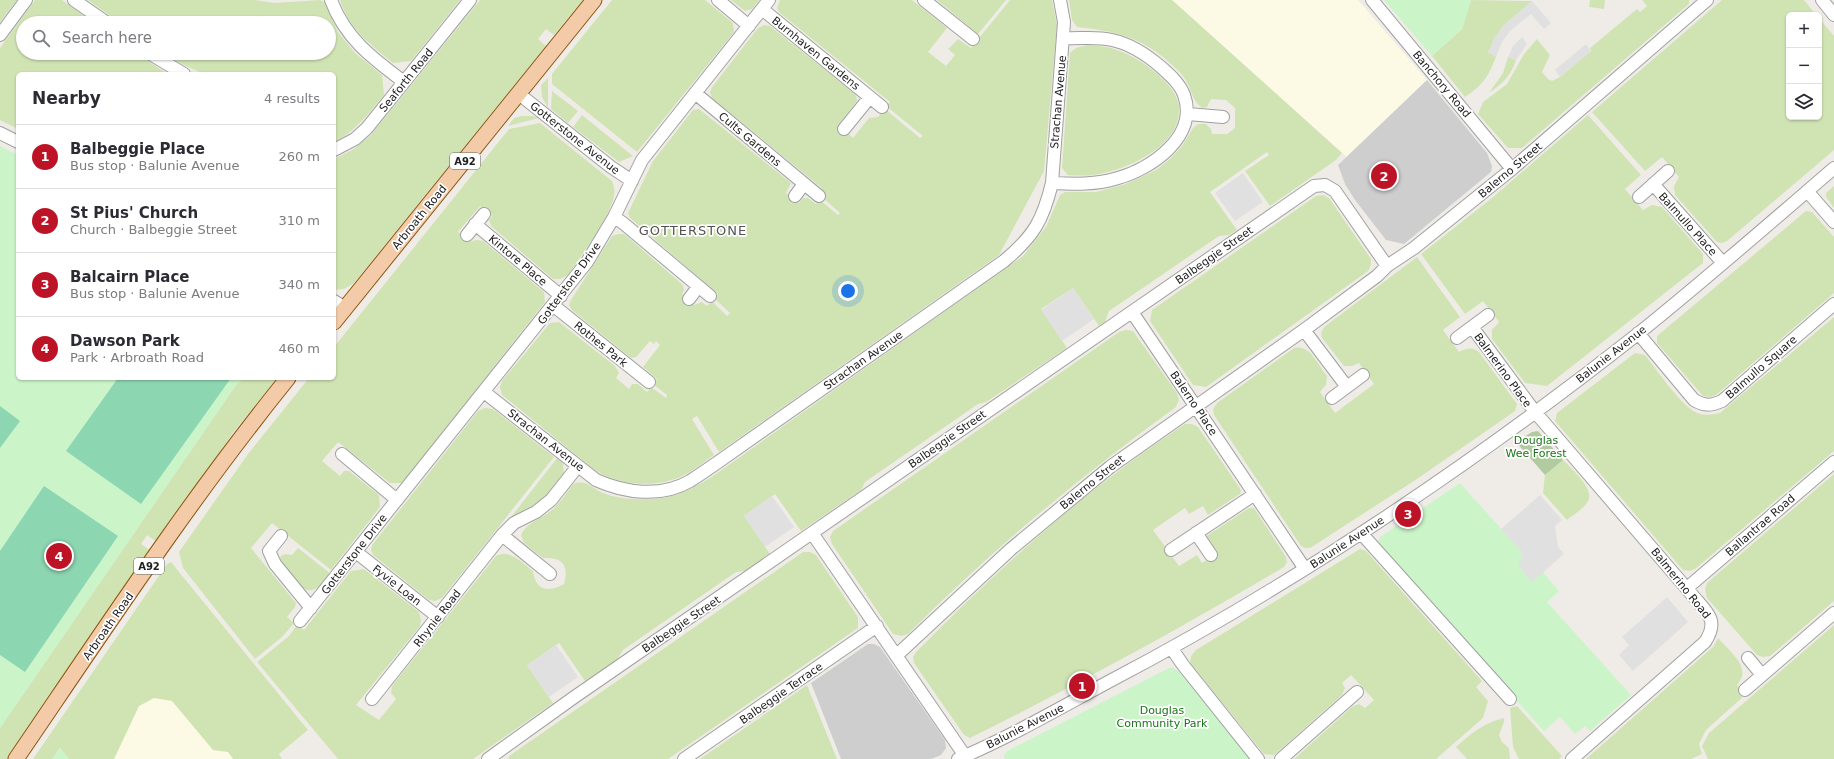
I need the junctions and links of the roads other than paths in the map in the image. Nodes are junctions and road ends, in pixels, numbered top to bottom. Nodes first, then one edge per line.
1 (26, 0) edge
2 (74, 0) edge
3 (331, 0) edge
4 (470, 0) edge
5 (594, 0) edge
6 (718, 0) edge
7 (924, 0) edge
8 (1060, 0) edge
9 (1372, 0) edge
10 (1707, 0) edge
11 (1822, 0) edge
12 (766, 5) edge
13 (1834, 15) edge
14 (97, 16) edge
15 (749, 26) junction
16 (0, 35) edge
17 (1063, 38) junction
18 (973, 39) dead end
19 (161, 60) edge
20 (181, 72) edge
21 (404, 82) junction
22 (519, 94) junction
23 (695, 94) junction
24 (870, 97) junction
25 (882, 107) dead end
26 (1188, 114) junction
27 (1223, 117) dead end
28 (844, 129) dead end
29 (0, 132) edge
30 (16, 141) edge
31 (336, 149) edge
32 (1834, 168) edge
33 (1512, 169) junction
34 (1668, 171) dead end
35 (632, 181) junction
36 (1052, 182) junction
37 (804, 184) junction
38 (1653, 184) junction
39 (1807, 192) junction
40 (795, 196) dead end
41 (819, 196) dead end
42 (1639, 197) dead end
43 (484, 214) dead end
44 (614, 217) junction
45 (1834, 222) edge
46 (475, 224) junction
47 (467, 235) dead end
48 (1723, 263) junction
49 (1387, 266) junction
50 (698, 287) junction
51 (561, 296) junction
52 (710, 296) dead end
53 (689, 298) dead end
54 (340, 304) edge
55 (1834, 304) edge
56 (554, 306) junction
57 (1132, 312) junction
58 (336, 316) edge
59 (1488, 316) dead end
60 (1472, 327) junction
61 (1304, 330) junction
62 (1638, 333) junction
63 (1457, 338) dead end
64 (1363, 375) dead end
65 (286, 380) edge
66 (649, 382) dead end
67 (1347, 387) junction
68 (484, 392) junction
69 (1332, 398) dead end
70 (1195, 405) junction
71 (1535, 412) junction
72 (342, 454) dead end
73 (1834, 462) edge
74 (578, 466) junction
75 (1255, 494) junction
76 (397, 500) junction
77 (1196, 533) junction
78 (1361, 533) junction
79 (812, 534) junction
80 (502, 535) junction
81 (281, 536) dead end
82 (1171, 550) dead end
83 (356, 552) junction
84 (1211, 554) dead end
85 (1305, 569) junction
86 (550, 574) dead end
87 (1687, 588) junction
88 (311, 608) junction
89 (1834, 614) edge
90 (438, 617) junction
91 (300, 621) dead end
92 (877, 626) junction
93 (1172, 649) junction
94 (897, 655) junction
95 (1748, 658) dead end
96 (1762, 675) junction
97 (1745, 690) dead end
98 (1357, 692) dead end
99 (372, 700) dead end
100 (1510, 700) dead end
101 (490, 758) edge
102 (962, 758) edge
103 (16, 759) edge
104 (684, 759) edge
105 (1258, 759) edge
106 (1281, 759) edge
107 (1572, 759) edge

1 - 16 street
2 - 14 street
3 - 21 street
4 - 21 street, Seaforth Road
5 - 22 main road, Arbroath Road / A92
6 - 15 street
7 - 18 street
8 - 17 street, Strachan Avenue
9 - 33 street, Banchory Road
10 - 33 street, Balerno Street
11 - 13 street
12 - 15 street, Gotterstone Drive
12 - 24 street, Burnhaven Gardens
15 - 23 street, Gotterstone Drive
17 - 26 street
17 - 36 street, Strachan Avenue
19 - 20 street
21 - 31 street, Seaforth Road
22 - 35 street, Gotterstone Avenue
22 - 54 main road, Arbroath Road / A92
23 - 35 street, Gotterstone Drive
23 - 37 street, Cults Gardens
24 - 25 street, Burnhaven Gardens
24 - 28 street, Burnhaven Gardens
26 - 27 street
26 - 36 street
29 - 30 street
32 - 39 street, Balunie Avenue
33 - 49 street, Balerno Street
34 - 38 street, Balmullo Place
35 - 44 street, Gotterstone Drive
36 - 74 street, Strachan Avenue
37 - 40 street
37 - 41 street, Cults Gardens
38 - 42 street, Balmullo Place
38 - 48 street, Balmullo Place
39 - 45 street
39 - 48 street, Balunie Avenue
43 - 46 street
44 - 50 street
44 - 51 street, Gotterstone Drive
46 - 47 street
46 - 51 street, Kintore Place
48 - 62 street, Balunie Avenue
49 - 57 street, Balbeggie Street
49 - 61 street, Balerno Street
50 - 52 street
50 - 53 street
51 - 56 street, Gotterstone Drive
54 - 58 main road, Arbroath Road / A92
55 - 62 street, Balmullo Square
56 - 66 street, Rothes Park
56 - 68 street, Gotterstone Drive
57 - 70 street, Balerno Place
57 - 79 street, Balbeggie Street
59 - 60 street, Balmerino Place
60 - 63 street, Balmerino Place
60 - 71 street, Balmerino Place
61 - 67 street
61 - 70 street, Balerno Street
62 - 71 street, Balunie Avenue
64 - 67 street
65 - 103 main road, Arbroath Road / A92
67 - 69 street
68 - 74 street, Strachan Avenue
68 - 76 street, Gotterstone Drive
70 - 75 street, Balerno Place
70 - 94 street, Balerno Street
71 - 78 street, Balunie Avenue
71 - 87 street, Balmerino Road
72 - 76 street
73 - 87 street, Ballantrae Road
74 - 80 street, Rhynie Road
75 - 77 street
75 - 85 street, Balerno Place
76 - 83 street, Gotterstone Drive
77 - 82 street
77 - 84 street
78 - 85 street, Balunie Avenue
78 - 100 street
79 - 92 street
79 - 101 street, Balbeggie Street
80 - 86 street
80 - 90 street, Rhynie Road
81 - 88 street
83 - 88 street, Gotterstone Drive
83 - 90 street, Fyvie Loan
85 - 93 street, Balunie Avenue
87 - 107 street, Balmerino Road
88 - 91 street, Gotterstone Drive
89 - 96 street
90 - 99 street, Rhynie Road
92 - 94 street
92 - 104 street, Balbeggie Terrace
93 - 102 street, Balunie Avenue
93 - 105 street
94 - 102 street
95 - 96 street
96 - 97 street
98 - 106 street

